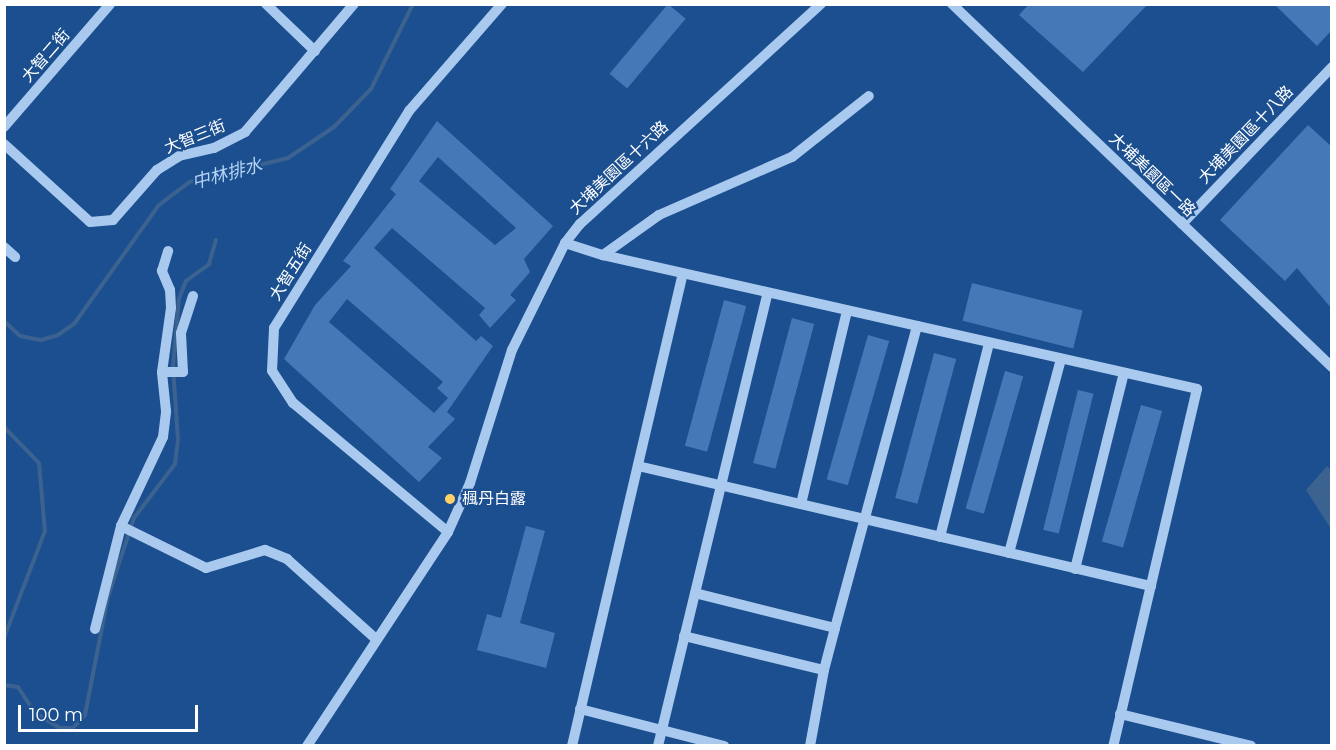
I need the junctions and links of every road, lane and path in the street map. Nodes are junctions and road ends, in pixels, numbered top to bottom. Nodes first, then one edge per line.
1 (110, 4) edge
2 (266, 4) edge
3 (354, 4) edge
4 (502, 4) edge
5 (821, 4) edge
6 (952, 4) edge
7 (315, 51) junction
8 (1332, 67) edge
9 (869, 96) dead end
10 (4, 127) edge
11 (4, 144) edge
12 (1182, 224) junction
13 (565, 243) junction
14 (4, 248) edge
15 (168, 251) dead end
16 (603, 255) junction
17 (15, 257) dead end
18 (683, 274) junction
19 (768, 293) junction
20 (194, 296) dead end
21 (847, 311) junction
22 (917, 326) junction
23 (989, 343) junction
24 (1060, 359) junction
25 (1332, 367) edge
26 (162, 372) junction
27 (1124, 373) junction
28 (638, 466) junction
29 (721, 485) junction
30 (801, 504) junction
31 (866, 519) junction
32 (121, 526) junction
33 (448, 532) junction
34 (940, 537) junction
35 (1009, 553) junction
36 (1075, 569) junction
37 (1150, 586) junction
38 (695, 593) junction
39 (835, 628) junction
40 (95, 629) dead end
41 (684, 636) junction
42 (376, 639) junction
43 (824, 670) junction
44 (580, 709) junction
45 (1120, 714) junction
46 (662, 729) junction
47 (307, 746) edge
48 (572, 746) edge
49 (658, 746) edge
50 (724, 746) edge
51 (810, 746) edge
52 (1113, 746) edge
53 (1251, 746) edge

1 - 10 street, 大智二街
2 - 7 street
3 - 7 street, 大智三街
4 - 33 street, 大智五街
5 - 13 street, 大埔美園區十六路
6 - 12 street, 大埔美園區一路
7 - 11 street, 大智三街
8 - 12 street, 大埔美園區十八路
9 - 16 street
12 - 25 street, 大埔美園區一路
13 - 16 street
13 - 33 street, 大埔美園區十六路
14 - 17 street
15 - 26 street
16 - 18 street
18 - 19 street
18 - 28 street
19 - 21 street
19 - 29 street
20 - 26 street
21 - 22 street
21 - 30 street
22 - 23 street
22 - 31 street
23 - 24 street
23 - 34 street
24 - 27 street
24 - 35 street
26 - 32 street
27 - 36 street
27 - 37 street
28 - 29 street
28 - 44 street
29 - 30 street
29 - 38 street
30 - 31 street
31 - 34 street
31 - 39 street
32 - 40 street
32 - 42 street
33 - 42 street, 大埔美園區十六路
34 - 35 street
35 - 36 street
36 - 37 street
37 - 45 street
38 - 39 street
38 - 41 street
39 - 43 street
41 - 43 street
41 - 46 street
42 - 47 street, 大埔美園區十六路
43 - 51 street
44 - 46 street
44 - 48 street
45 - 52 street
45 - 53 street
46 - 49 street
46 - 50 street

